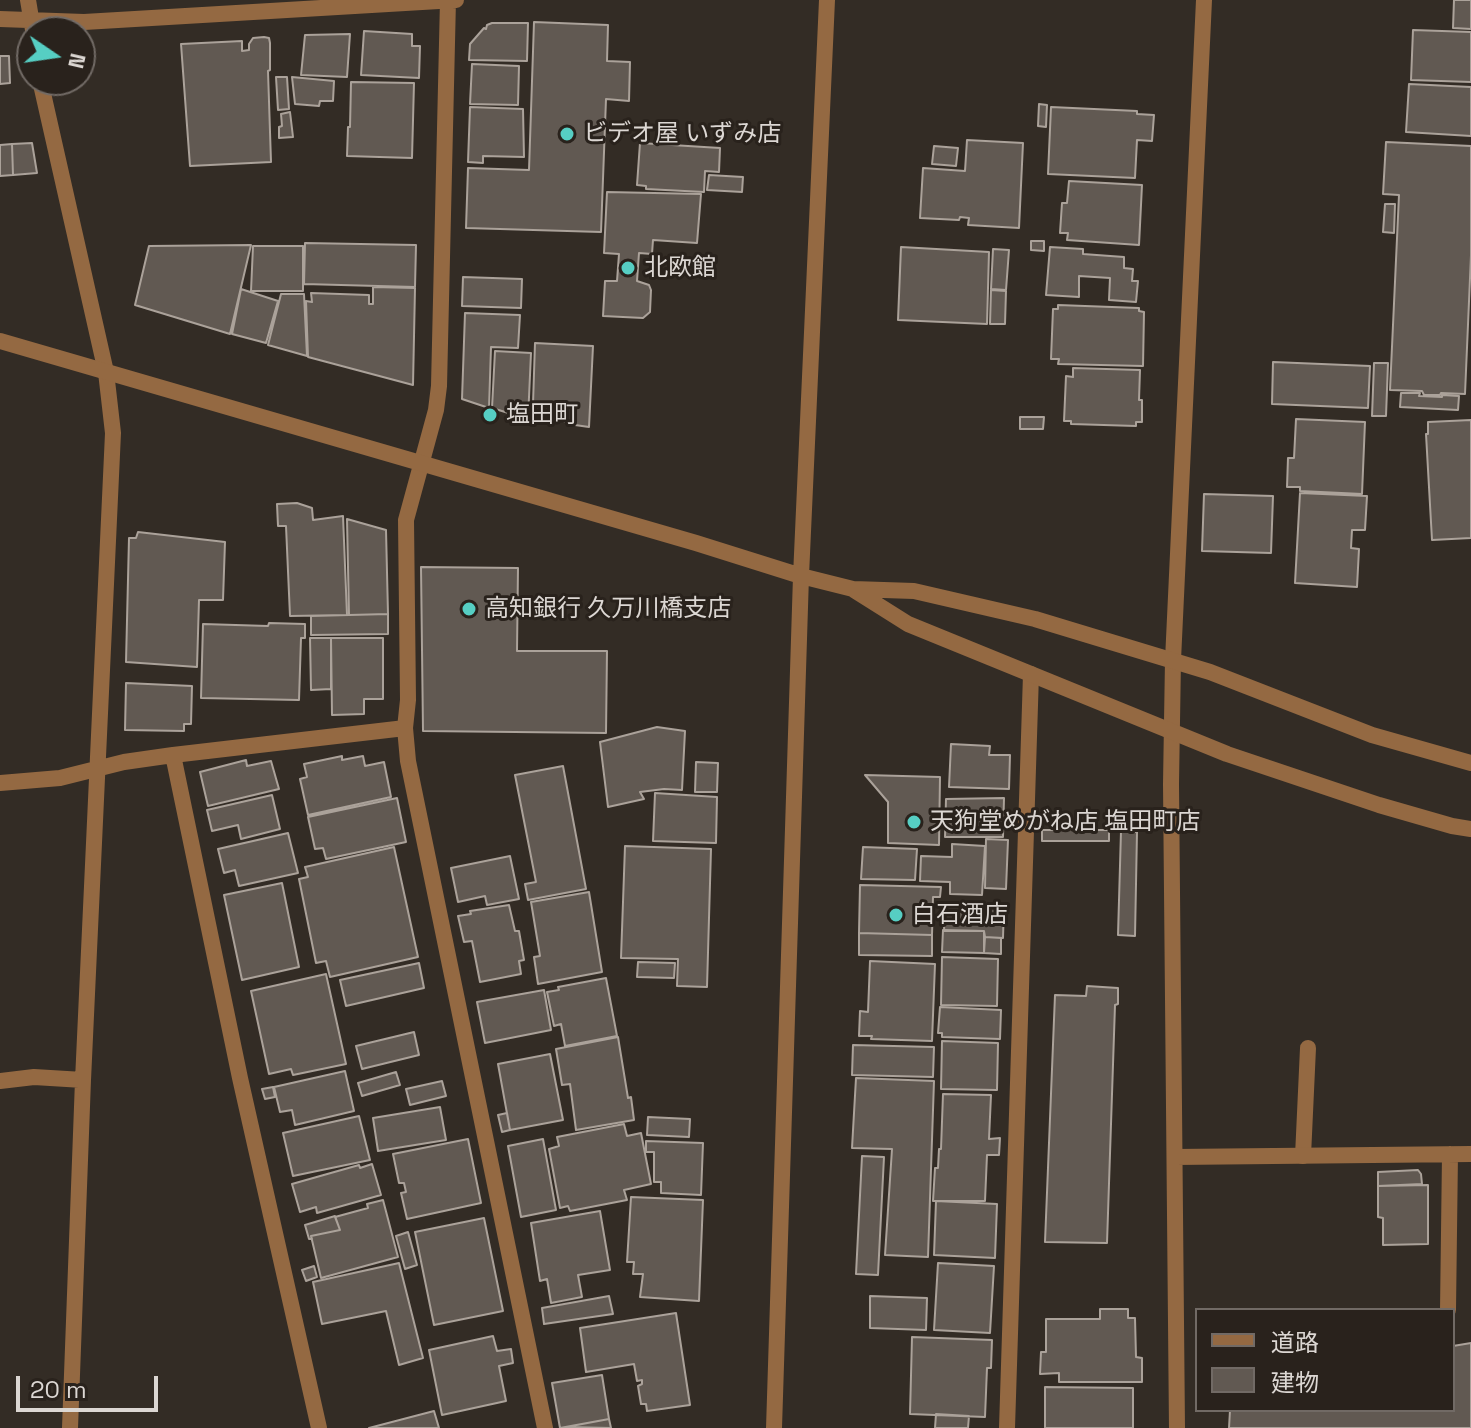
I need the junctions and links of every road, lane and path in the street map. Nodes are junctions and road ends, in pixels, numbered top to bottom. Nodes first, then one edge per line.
1 (448, 0) edge
2 (457, 0) edge
3 (827, 0) edge
4 (1204, 0) edge
5 (240, 6) edge
6 (96, 21) edge
7 (44, 96) edge
8 (0, 341) edge
9 (106, 372) junction
10 (420, 463) junction
11 (801, 576) junction
12 (853, 589) junction
13 (1173, 660) junction
14 (1031, 674) junction
15 (405, 728) junction
16 (1172, 732) junction
17 (173, 755) junction
18 (1471, 763) edge
19 (98, 769) junction
20 (0, 783) edge
21 (1471, 829) edge
22 (1308, 1048) dead end
23 (83, 1080) junction
24 (0, 1081) edge
25 (1450, 1154) junction
26 (1471, 1154) edge
27 (1303, 1156) junction
28 (1175, 1157) junction
29 (1448, 1308) edge
30 (70, 1428) edge
31 (319, 1428) edge
32 (545, 1428) edge
33 (774, 1428) edge
34 (1007, 1428) edge
35 (1177, 1428) edge

1 - 2 street
1 - 5 street
1 - 10 street
3 - 11 street
4 - 13 street
5 - 6 street
7 - 9 street
8 - 9 street
9 - 10 street
9 - 19 street
10 - 11 street
10 - 15 street
11 - 12 street
11 - 33 street
12 - 13 street
12 - 14 street
13 - 16 street
13 - 18 street
14 - 16 street
14 - 34 street
15 - 17 street
15 - 32 street
16 - 21 street
16 - 28 street
17 - 19 street
17 - 31 street
19 - 20 street
19 - 23 street
22 - 27 street
23 - 24 street
23 - 30 street
25 - 26 street
25 - 27 street
25 - 29 street
27 - 28 street
28 - 35 street

